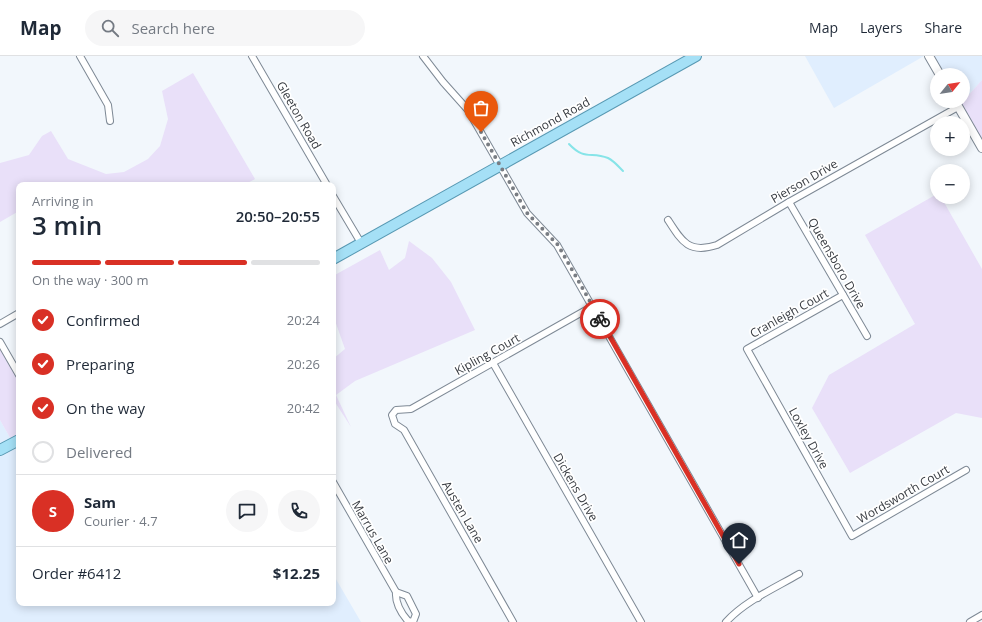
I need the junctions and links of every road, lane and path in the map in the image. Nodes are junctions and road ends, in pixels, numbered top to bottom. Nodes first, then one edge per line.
1 (80, 56) edge
2 (252, 56) edge
3 (424, 56) edge
4 (696, 56) edge
5 (930, 56) edge
6 (936, 68) edge
7 (950, 108) edge
8 (959, 108) edge
9 (110, 121) dead end
10 (982, 148) edge
11 (500, 164) junction
12 (325, 182) edge
13 (336, 201) edge
14 (789, 202) junction
15 (668, 220) dead end
16 (361, 243) junction
17 (336, 257) edge
18 (843, 295) junction
19 (593, 306) junction
20 (16, 315) edge
21 (0, 324) edge
22 (867, 336) dead end
23 (0, 342) edge
24 (747, 349) joint
25 (493, 363) junction
26 (16, 370) edge
27 (392, 415) joint
28 (16, 442) edge
29 (0, 450) edge
30 (966, 470) dead end
31 (336, 487) edge
32 (852, 536) joint
33 (799, 574) dead end
34 (396, 592) junction
35 (758, 598) junction
36 (982, 615) edge
37 (413, 622) edge
38 (513, 622) edge
39 (641, 622) edge
40 (726, 622) edge
41 (970, 622) edge

1 - 9 street
2 - 12 street, Gleeton Road
3 - 11 street
4 - 11 main road, Richmond Road
5 - 6 street
7 - 14 street, Pierson Drive
8 - 10 street
11 - 16 main road, Richmond Road
11 - 19 street
13 - 16 street
14 - 15 street, Pierson Drive
14 - 18 street, Queensboro Drive
16 - 17 main road, Richmond Road
18 - 22 street, Queensboro Drive
18 - 24 street, Cranleigh Court
19 - 25 street, Kipling Court
19 - 35 street
20 - 21 street
23 - 26 street
24 - 32 street, Loxley Drive
25 - 27 street, Kipling Court
25 - 39 street, Dickens Drive
27 - 38 street, Austen Lane
28 - 29 main road
30 - 32 street, Wordsworth Court
31 - 34 street, Marrus Lane
33 - 35 street
34 - 37 street, Marrus Lane
34 - 37 street, Marrus Lane
35 - 40 street
36 - 41 street

